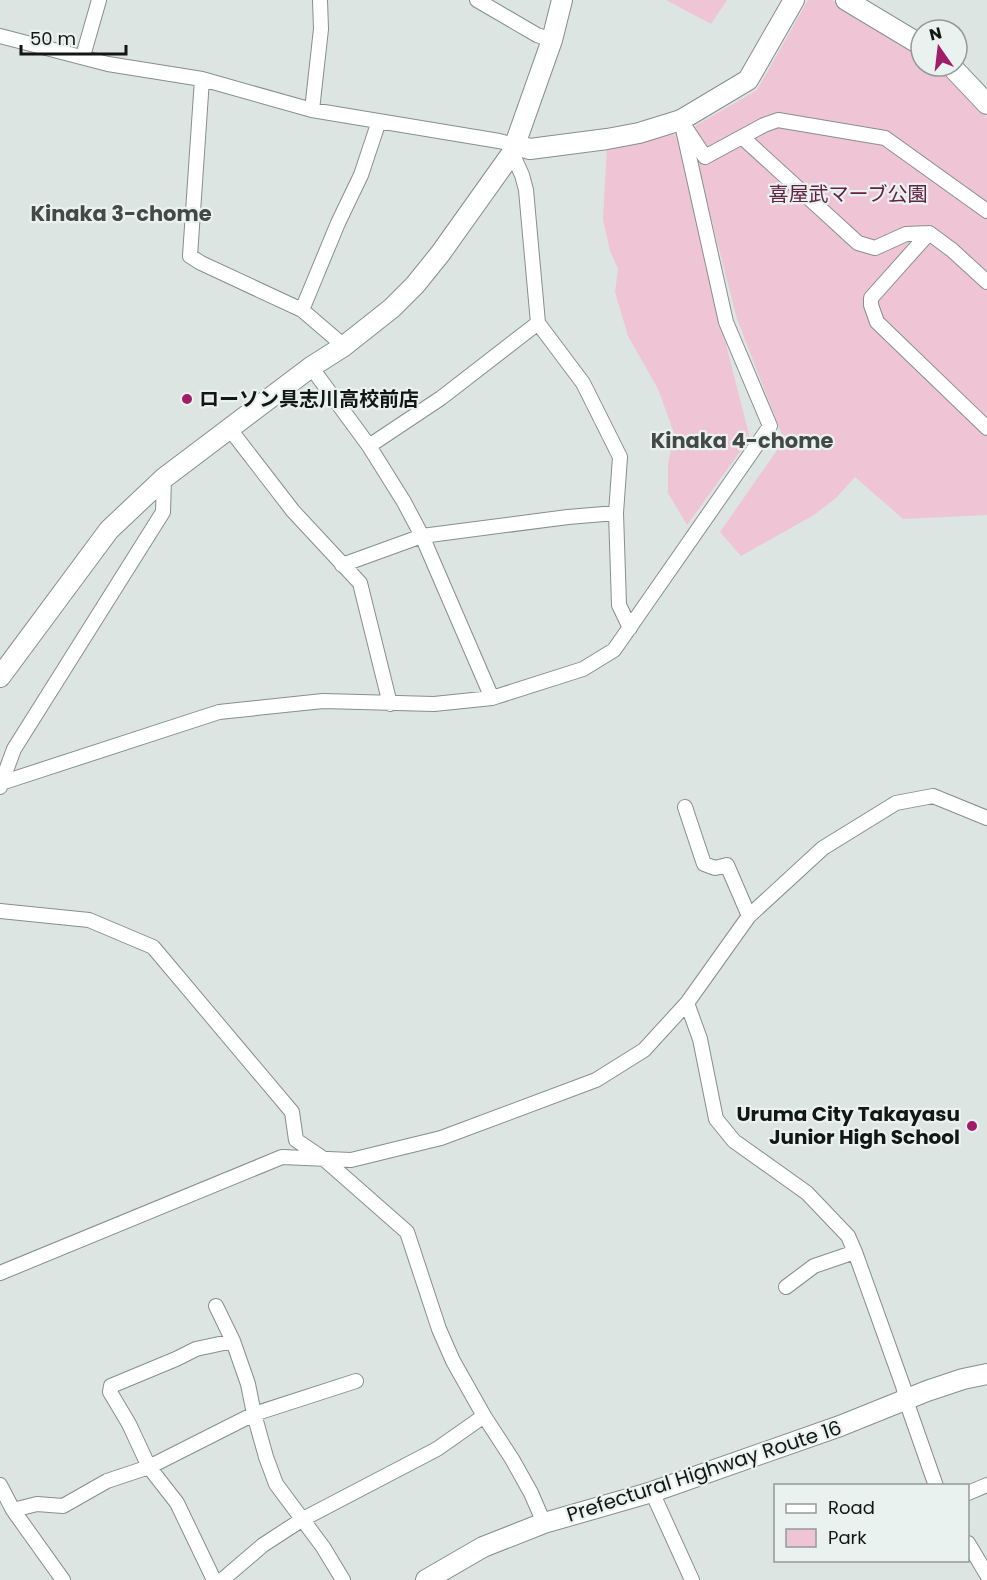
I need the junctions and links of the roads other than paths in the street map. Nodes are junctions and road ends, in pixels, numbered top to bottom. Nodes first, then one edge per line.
1 (99, 0) edge
2 (320, 0) edge
3 (477, 0) edge
4 (562, 0) edge
5 (794, 0) edge
6 (846, 0) edge
7 (0, 36) edge
8 (909, 38) edge
9 (552, 40) junction
10 (83, 56) junction
11 (962, 78) edge
12 (202, 79) junction
13 (987, 104) edge
14 (312, 110) junction
15 (681, 120) junction
16 (379, 121) junction
17 (742, 137) junction
18 (514, 149) junction
19 (987, 211) edge
20 (929, 233) junction
21 (987, 282) edge
22 (302, 310) junction
23 (538, 322) junction
24 (344, 346) junction
25 (311, 366) junction
26 (229, 428) junction
27 (987, 428) edge
28 (369, 446) junction
29 (164, 478) junction
30 (616, 513) junction
31 (423, 536) junction
32 (342, 565) junction
33 (630, 628) junction
34 (0, 677) edge
35 (492, 698) junction
36 (390, 704) junction
37 (1, 785) edge
38 (686, 807) dead end
39 (987, 818) edge
40 (0, 911) edge
41 (749, 916) junction
42 (687, 1003) junction
43 (324, 1159) junction
44 (855, 1252) junction
45 (0, 1273) edge
46 (786, 1287) dead end
47 (216, 1306) dead end
48 (233, 1341) junction
49 (987, 1374) edge
50 (356, 1381) dead end
51 (906, 1399) junction
52 (254, 1414) junction
53 (484, 1416) junction
54 (149, 1467) junction
55 (936, 1484) edge
56 (0, 1485) edge
57 (987, 1485) edge
58 (652, 1492) junction
59 (969, 1493) edge
60 (13, 1510) junction
61 (303, 1519) junction
62 (544, 1523) junction
63 (969, 1545) edge
64 (987, 1575) edge
65 (436, 1577) edge
66 (63, 1580) edge
67 (214, 1580) edge
68 (222, 1580) edge
69 (343, 1580) edge
70 (692, 1580) edge

1 - 10 street
2 - 14 street
3 - 9 street
4 - 9 main road
5 - 15 main road
6 - 8 main road
7 - 10 street
9 - 18 main road
10 - 12 street
11 - 13 main road
12 - 14 street
12 - 22 street
14 - 16 street
15 - 17 street
15 - 18 main road
15 - 33 street
16 - 18 street
16 - 22 street
17 - 19 street
17 - 20 street
18 - 23 street
18 - 24 main road
20 - 21 street
20 - 27 street
22 - 24 street
23 - 28 street
23 - 30 street
24 - 25 main road
25 - 26 main road
25 - 28 street
26 - 29 main road
26 - 32 street
28 - 31 street
29 - 34 main road
29 - 37 street
30 - 31 street
30 - 33 street
31 - 32 street
31 - 35 street
32 - 36 street
33 - 35 street
35 - 36 street
36 - 37 street
38 - 41 street
39 - 41 street
40 - 43 street
41 - 42 street
42 - 43 street
42 - 44 street
43 - 45 street
43 - 53 street
44 - 46 street
44 - 51 street
47 - 48 street
48 - 52 street
48 - 54 street
49 - 51 main road, Prefectural Highway Route 16
50 - 52 street
51 - 55 street
51 - 58 main road, Prefectural Highway Route 16
52 - 54 street
52 - 61 street
53 - 61 street
53 - 62 street
54 - 60 street
54 - 67 street
56 - 60 street
57 - 59 street
58 - 62 main road, Prefectural Highway Route 16
58 - 70 street
60 - 66 street
61 - 68 street
61 - 69 street
62 - 65 main road, Prefectural Highway Route 16
63 - 64 street

